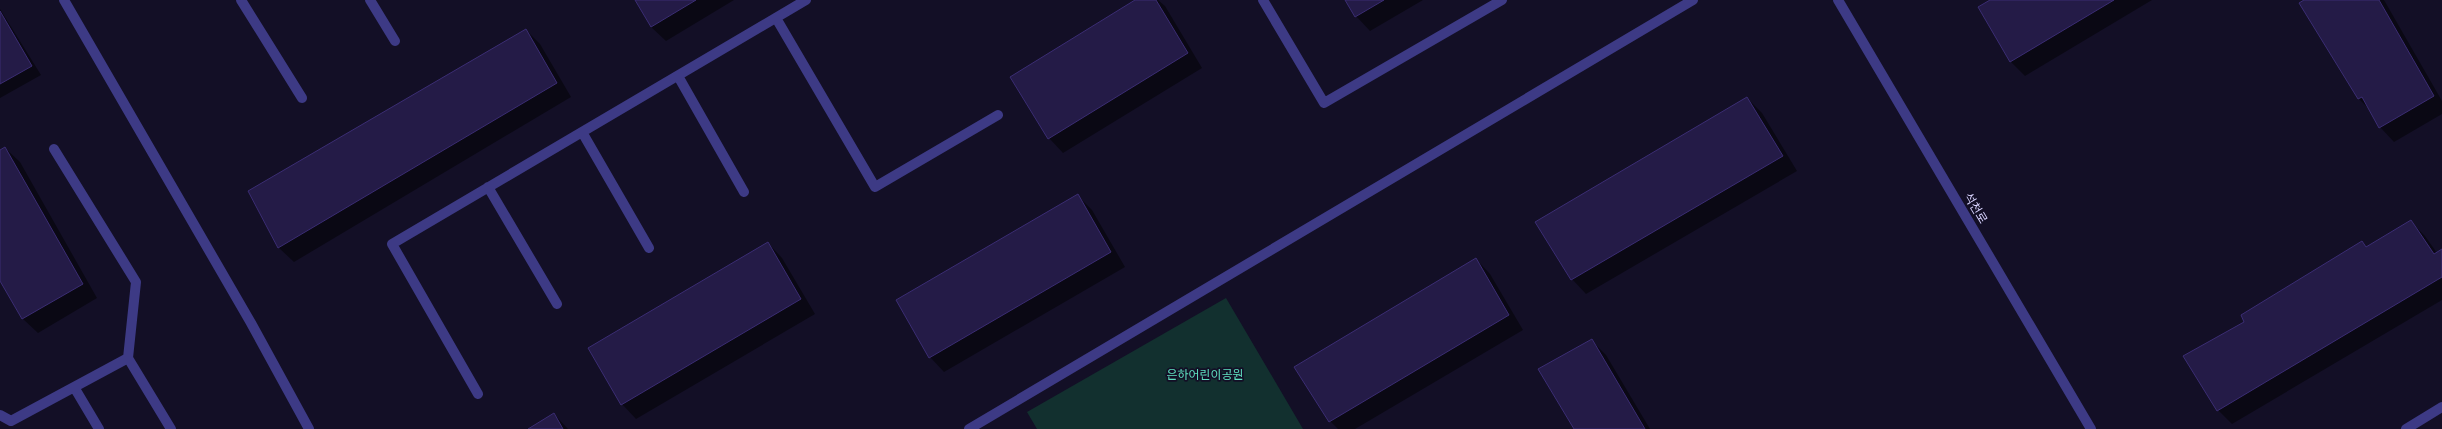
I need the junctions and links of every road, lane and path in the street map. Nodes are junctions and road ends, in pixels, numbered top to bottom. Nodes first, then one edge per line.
1 (64, 0) edge
2 (241, 0) edge
3 (370, 0) edge
4 (806, 0) edge
5 (1263, 0) edge
6 (1502, 0) edge
7 (1693, 0) edge
8 (1838, 0) edge
9 (776, 18) junction
10 (395, 41) dead end
11 (678, 76) junction
12 (302, 98) dead end
13 (998, 115) dead end
14 (582, 132) junction
15 (54, 149) dead end
16 (488, 187) junction
17 (744, 192) dead end
18 (649, 248) dead end
19 (557, 304) dead end
20 (128, 358) junction
21 (74, 387) junction
22 (478, 394) dead end
23 (2442, 408) edge
24 (0, 415) edge
25 (99, 429) edge
26 (170, 429) edge
27 (309, 429) edge
28 (969, 429) edge
29 (2092, 429) edge
30 (2406, 429) edge

1 - 27 street
2 - 12 street
3 - 10 street
4 - 9 street
5 - 6 street
7 - 28 street
8 - 29 street, 석천로
9 - 11 street
9 - 13 street
11 - 14 street
11 - 17 street
14 - 16 street
14 - 18 street
15 - 20 street
16 - 19 street
16 - 22 street
20 - 21 street
20 - 26 street
21 - 24 street
21 - 25 street
23 - 30 street

